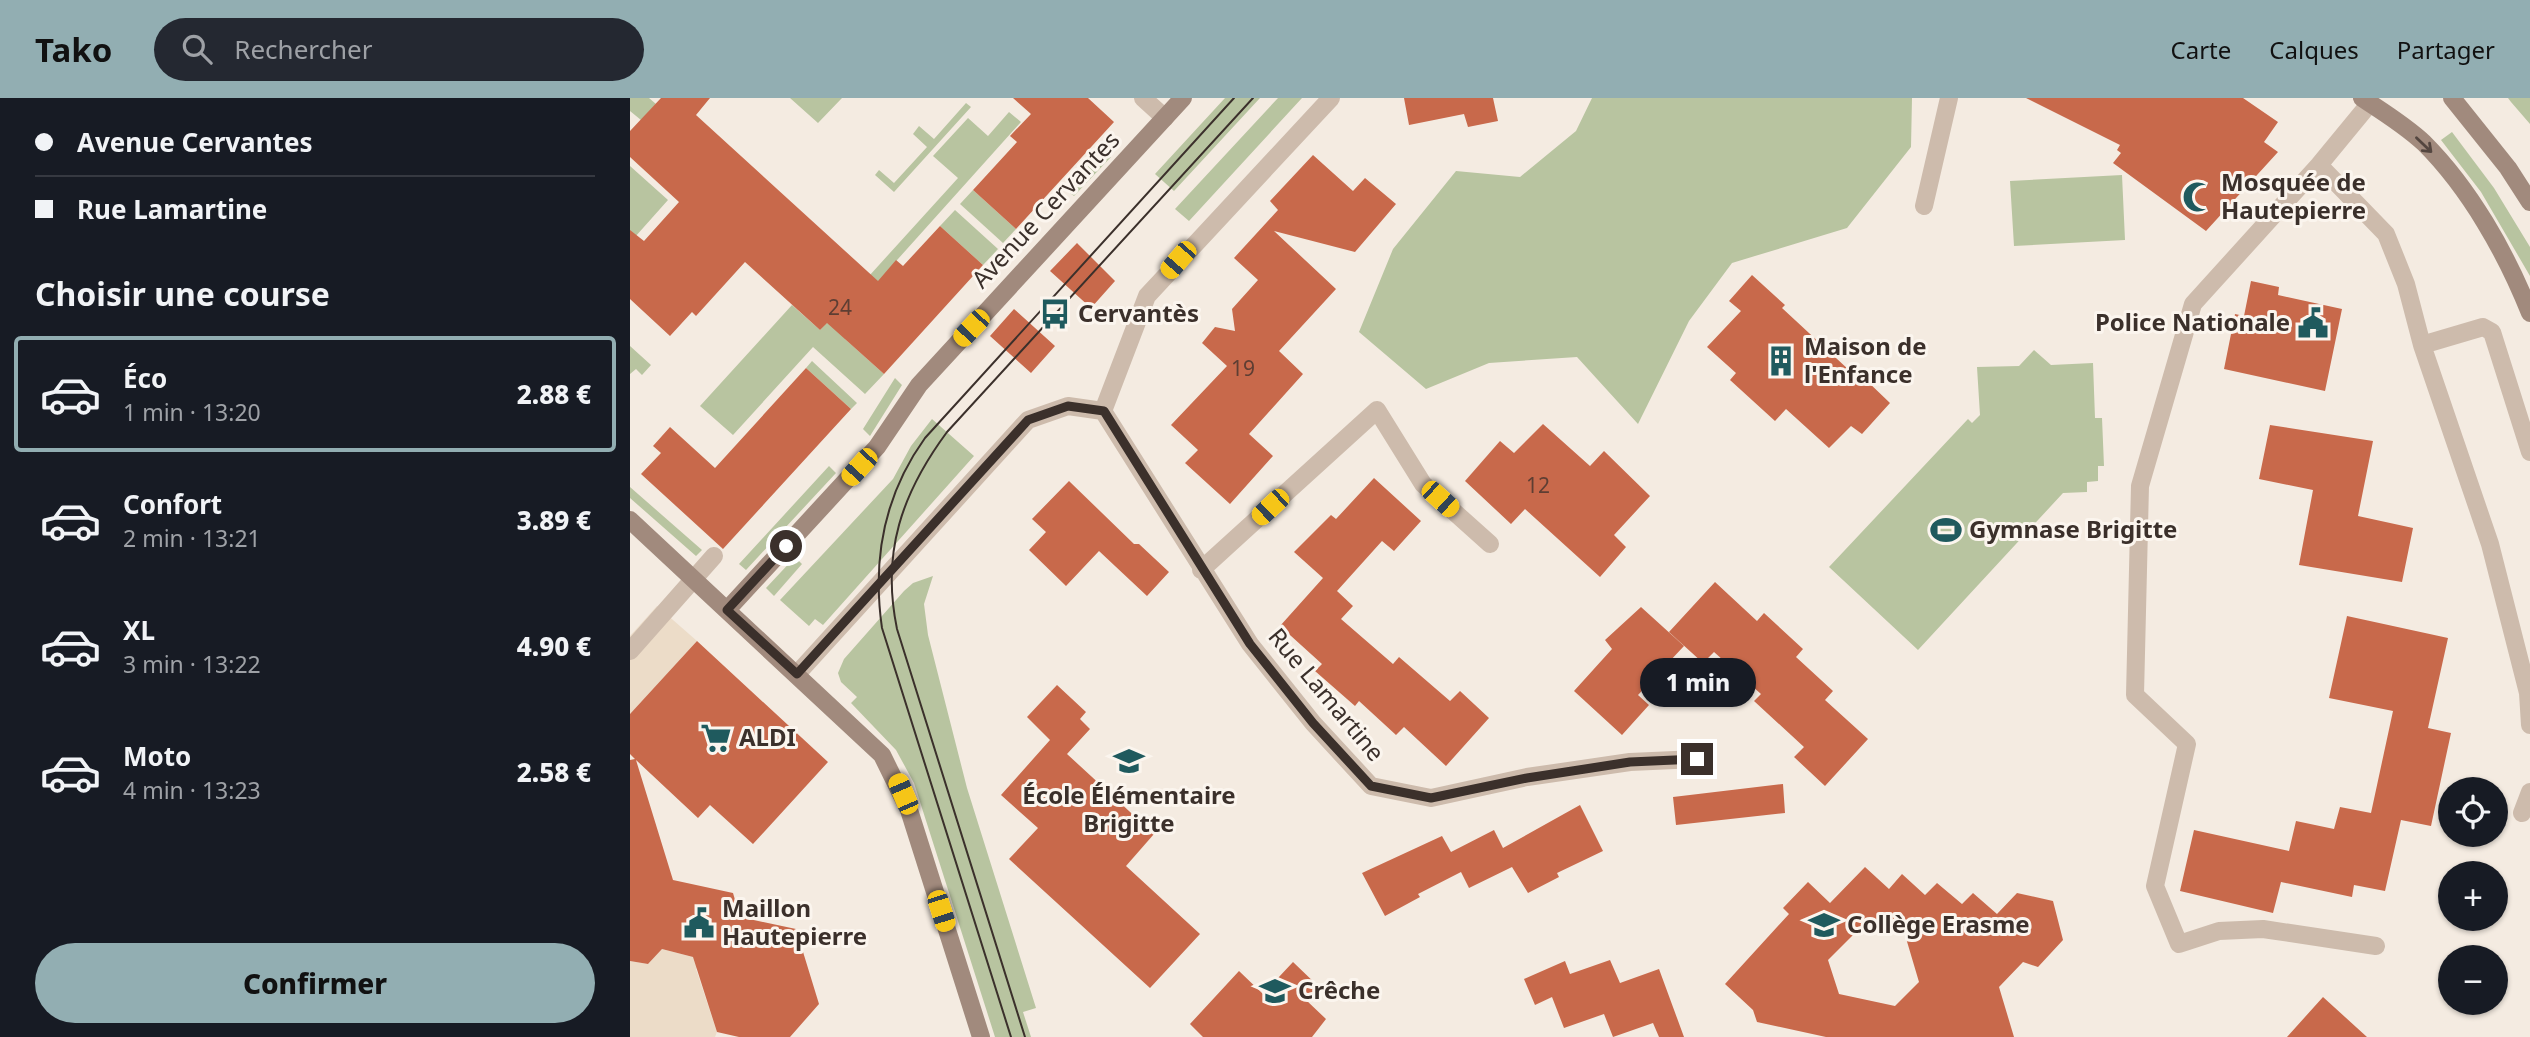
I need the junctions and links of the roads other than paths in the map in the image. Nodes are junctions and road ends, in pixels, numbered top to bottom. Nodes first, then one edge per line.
1 (1143, 98) edge
2 (1183, 98) edge
3 (1331, 98) edge
4 (1949, 98) edge
5 (2452, 98) edge
6 (2371, 99) edge
7 (1165, 118) junction
8 (2319, 165) junction
9 (2530, 202) edge
10 (1924, 206) dead end
11 (2530, 313) edge
12 (2422, 345) junction
13 (1104, 411) junction
14 (2530, 453) edge
15 (630, 520) edge
16 (1490, 544) dead end
17 (714, 556) dead end
18 (1201, 570) junction
19 (694, 579) junction
20 (727, 610) junction
21 (630, 651) edge
22 (797, 674) junction
23 (2530, 725) edge
24 (1697, 759) dead end
25 (2530, 792) edge
26 (2522, 813) dead end
27 (2376, 946) dead end
28 (981, 1037) edge

1 - 7 street
2 - 7 street, Avenue Cervantes
3 - 13 street
4 - 10 street
5 - 9 street
6 - 8 street
6 -> 11 street
7 - 20 street, Avenue Cervantes
8 - 12 street
8 - 27 street
12 - 14 street
12 - 23 street
13 - 18 street, Rue Lamartine
13 - 22 street
15 - 19 street
16 - 18 street
17 - 19 street
18 - 24 street, Rue Lamartine
19 - 20 street
19 - 21 street
20 - 22 street
22 - 28 street
25 - 26 street

